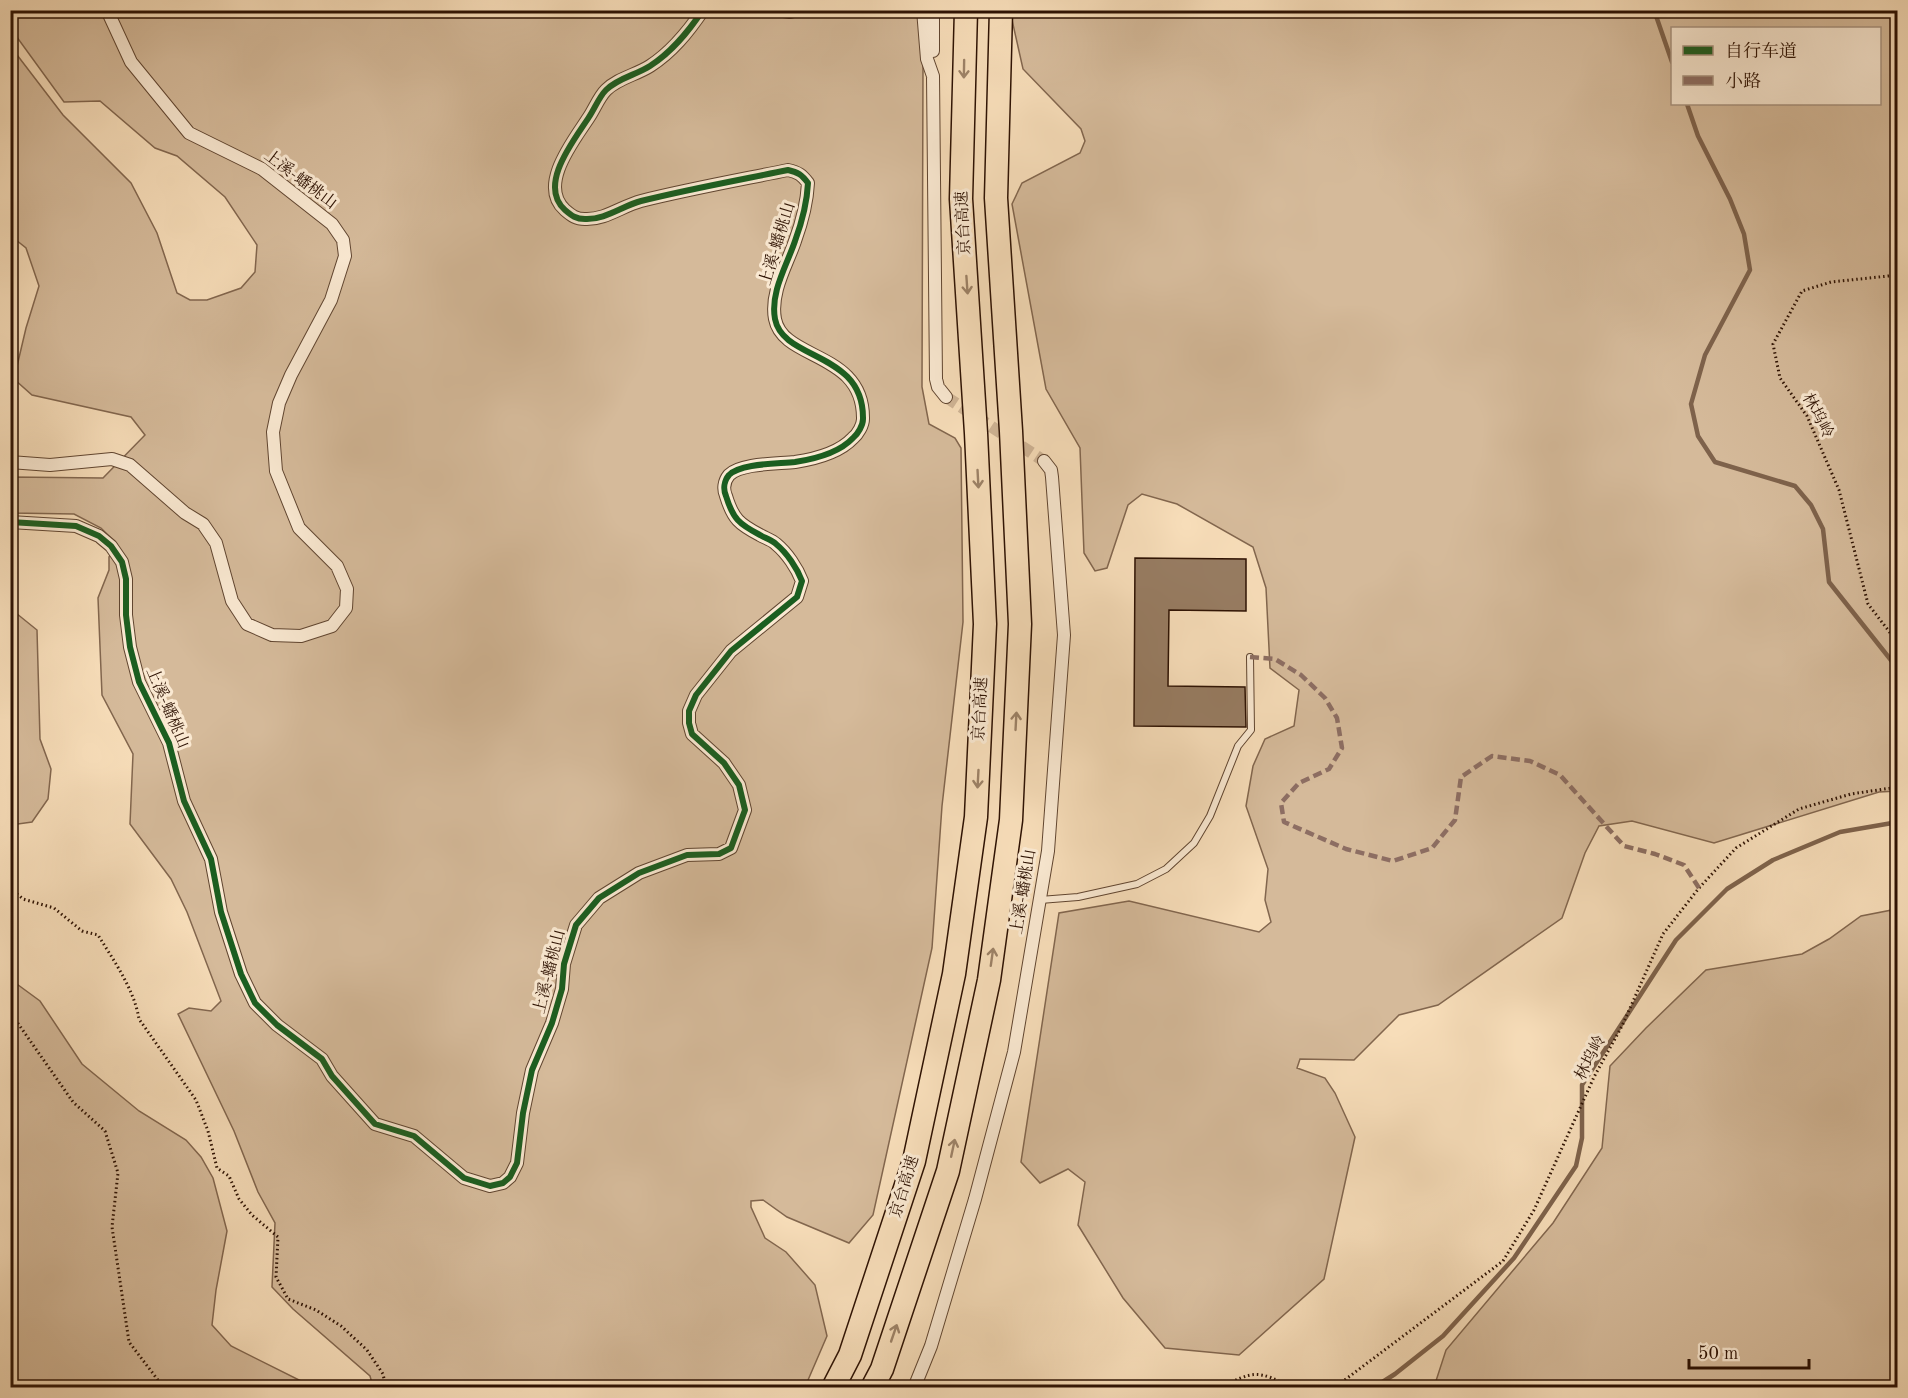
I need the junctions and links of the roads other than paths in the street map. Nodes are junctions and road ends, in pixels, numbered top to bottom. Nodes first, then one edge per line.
1 (107, 10) edge
2 (703, 10) edge
3 (777, 10) edge
4 (797, 10) edge
5 (923, 10) edge
6 (933, 10) edge
7 (966, 10) edge
8 (1001, 10) edge
9 (933, 76) junction
10 (946, 396) tunnel mouth
11 (1044, 461) tunnel mouth
12 (10, 462) edge
13 (10, 522) edge
14 (1250, 657) dead end
15 (1039, 900) junction
16 (833, 1388) edge
17 (873, 1388) edge
18 (914, 1388) edge

1 - 12 street, 上溪-蟠桃山
2 - 13 street, 上溪-蟠桃山
3 - 4 street
5 - 9 street
6 - 9 street
7 -> 16 highway, 京台高速
17 -> 8 highway, 京台高速
9 - 10 street
11 - 15 street, 上溪-蟠桃山
14 - 15 lane
15 - 18 street, 上溪-蟠桃山

